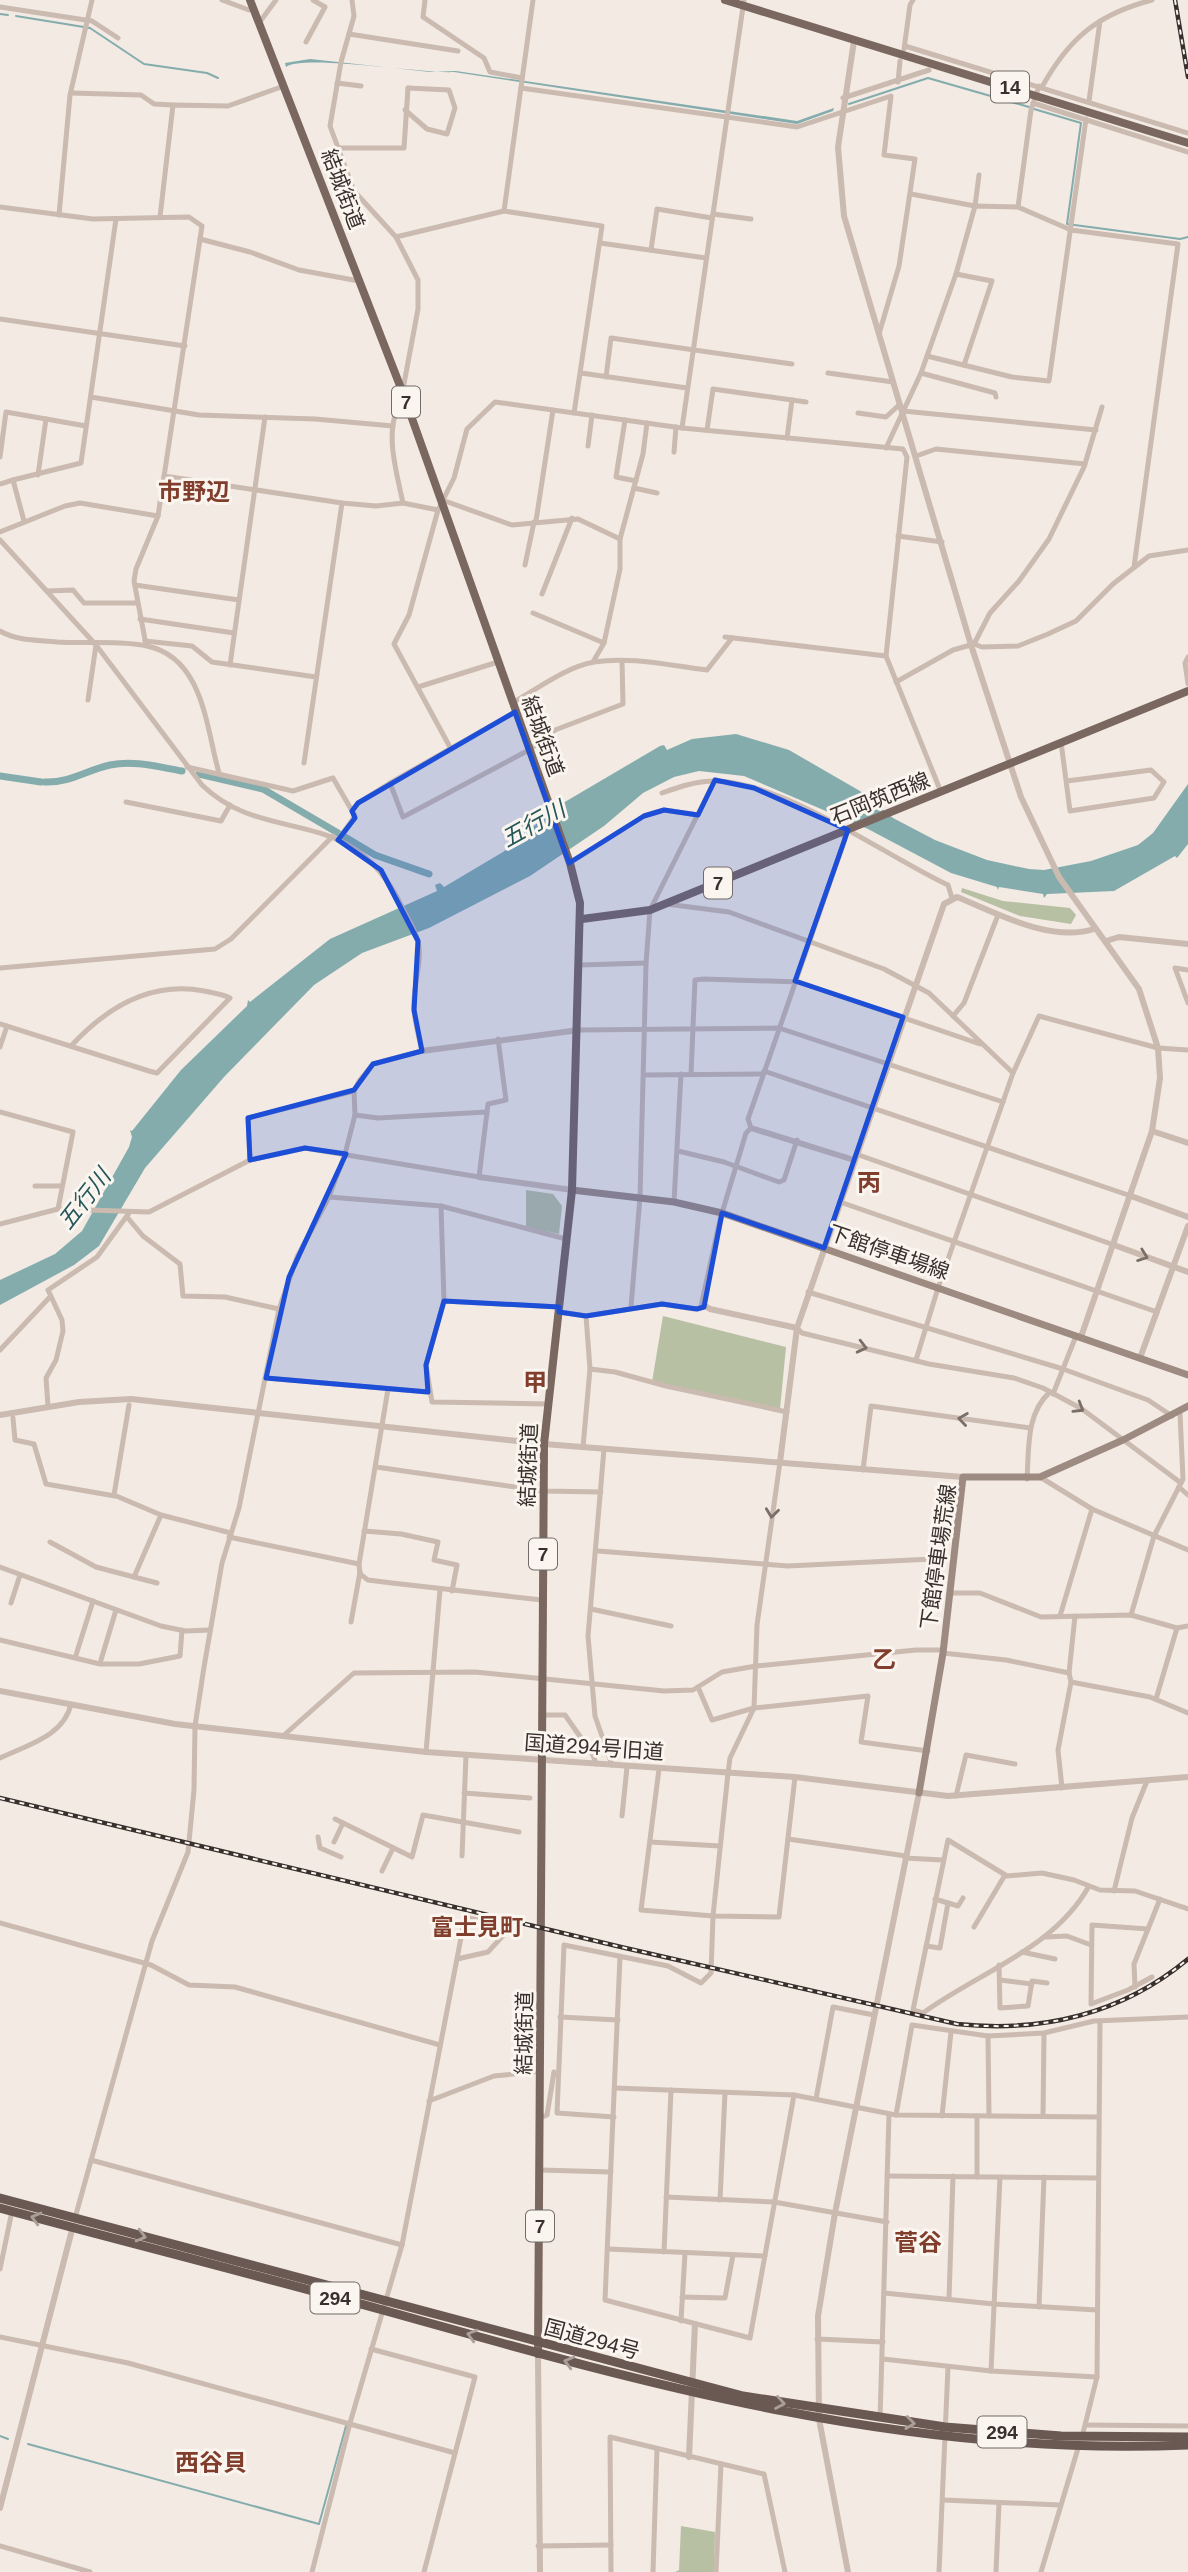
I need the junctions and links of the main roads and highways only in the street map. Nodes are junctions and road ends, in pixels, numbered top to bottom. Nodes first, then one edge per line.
1 (725, 0) edge
2 (743, 3) edge
3 (251, 4) edge
4 (1188, 143) edge
5 (1188, 691) edge
6 (582, 919) junction
7 (572, 1190) junction
8 (1188, 1375) edge
9 (1188, 1406) edge
10 (919, 1793) road end
11 (0, 2197) edge
12 (0, 2208) edge
13 (74, 2223) junction
14 (384, 2306) junction
15 (538, 2343) junction
16 (538, 2354) junction
17 (693, 2389) junction
18 (818, 2414) junction
19 (945, 2432) junction
20 (1188, 2437) edge
21 (1081, 2441) junction
22 (1188, 2445) edge

1 - 2 main road, 14
2 - 4 main road, 14
3 - 6 main road, 結城街道 / 7
5 - 6 main road, 石岡筑西線 / 7
6 - 7 main road, 結城街道 / 7
7 - 8 main road, 下館停車場線
7 - 15 main road, 結城街道 / 7
9 - 10 main road, 下館停車場荒線
11 - 13 highway, 国道294号 / 294
13 -> 12 highway, 国道294号 / 294
13 - 14 highway, 国道294号 / 294
14 - 15 highway, 国道294号 / 294
16 -> 14 highway, 国道294号 / 294
15 - 16 main road, 結城街道 / 7
15 - 17 highway, 国道294号 / 294
17 -> 16 highway, 国道294号 / 294
17 - 18 highway, 国道294号 / 294
18 - 19 highway, 国道294号 / 294
18 -> 19 highway, 国道294号 / 294
19 - 21 highway, 国道294号 / 294
20 - 21 highway, 国道294号 / 294
21 - 22 highway, 国道294号 / 294

